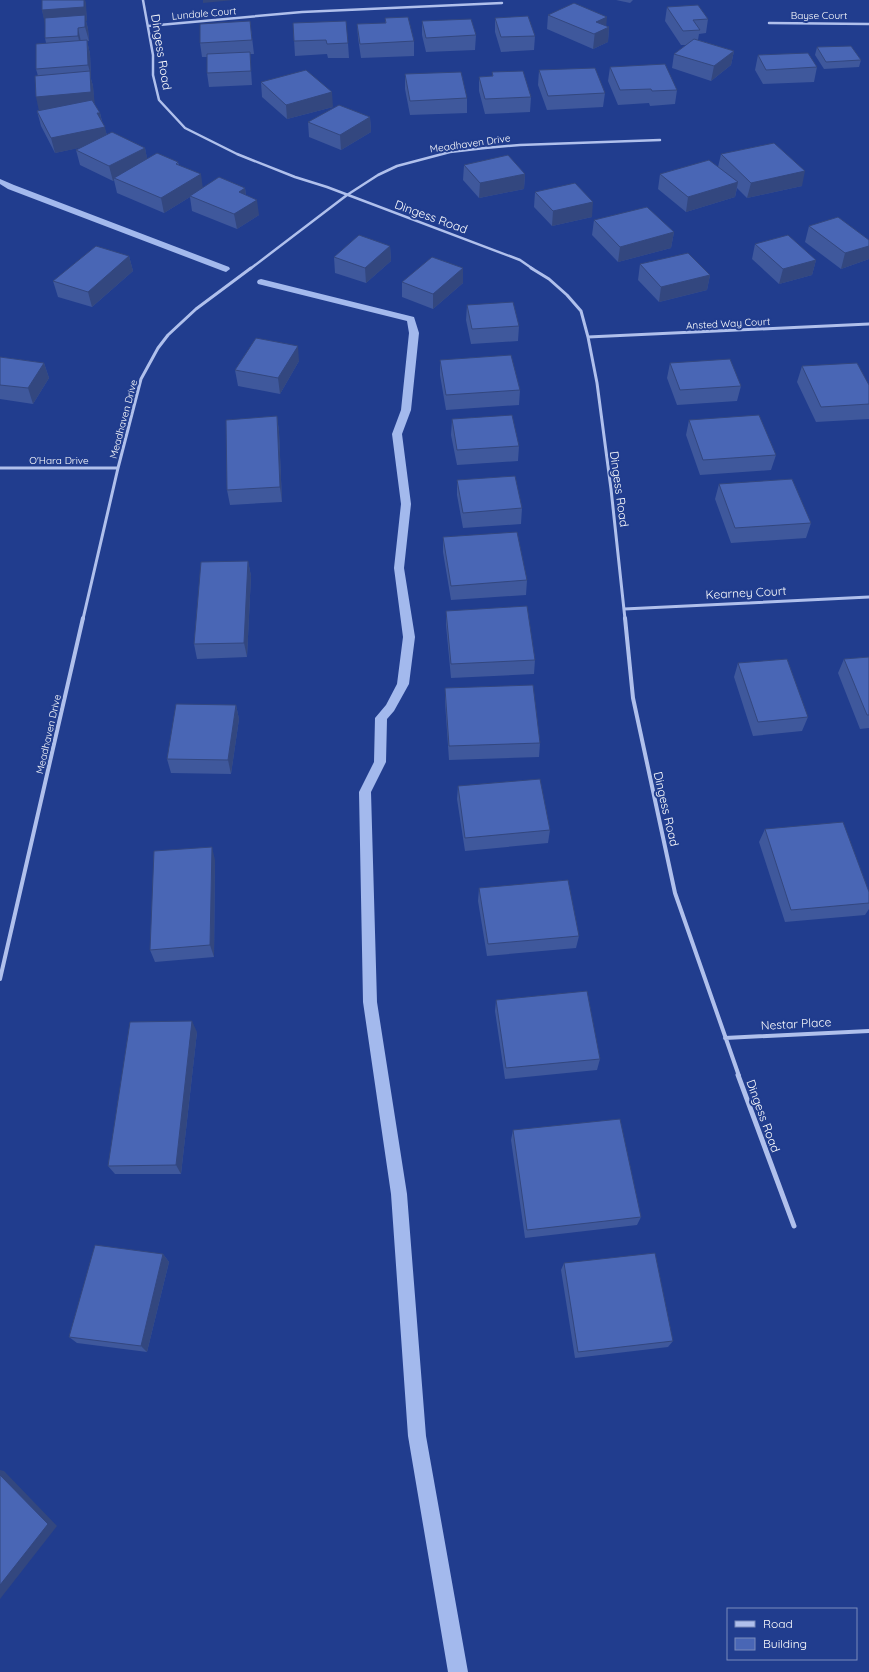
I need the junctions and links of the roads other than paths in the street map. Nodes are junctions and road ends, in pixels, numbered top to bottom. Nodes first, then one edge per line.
1 (143, 0) edge
2 (502, 4) dead end
3 (768, 23) dead end
4 (869, 24) edge
5 (148, 26) junction
6 (660, 140) dead end
7 (347, 195) junction
8 (869, 324) edge
9 (588, 337) junction
10 (0, 468) edge
11 (118, 468) junction
12 (869, 597) edge
13 (624, 609) junction
14 (0, 979) edge
15 (869, 1031) edge
16 (725, 1038) junction
17 (794, 1226) dead end

1 - 5 street, Dingess Road
2 - 5 street, Lundale Court
3 - 4 street, Bayse Court
5 - 7 street, Dingess Road
6 - 7 street, Meadhaven Drive
7 - 9 street, Dingess Road
7 - 11 street, Meadhaven Drive
8 - 9 street, Ansted Way Court
9 - 13 street, Dingess Road
10 - 11 street, O'Hara Drive
11 - 14 street, Meadhaven Drive
12 - 13 street, Kearney Court
13 - 16 street, Dingess Road
15 - 16 street, Nestar Place
16 - 17 street, Dingess Road

